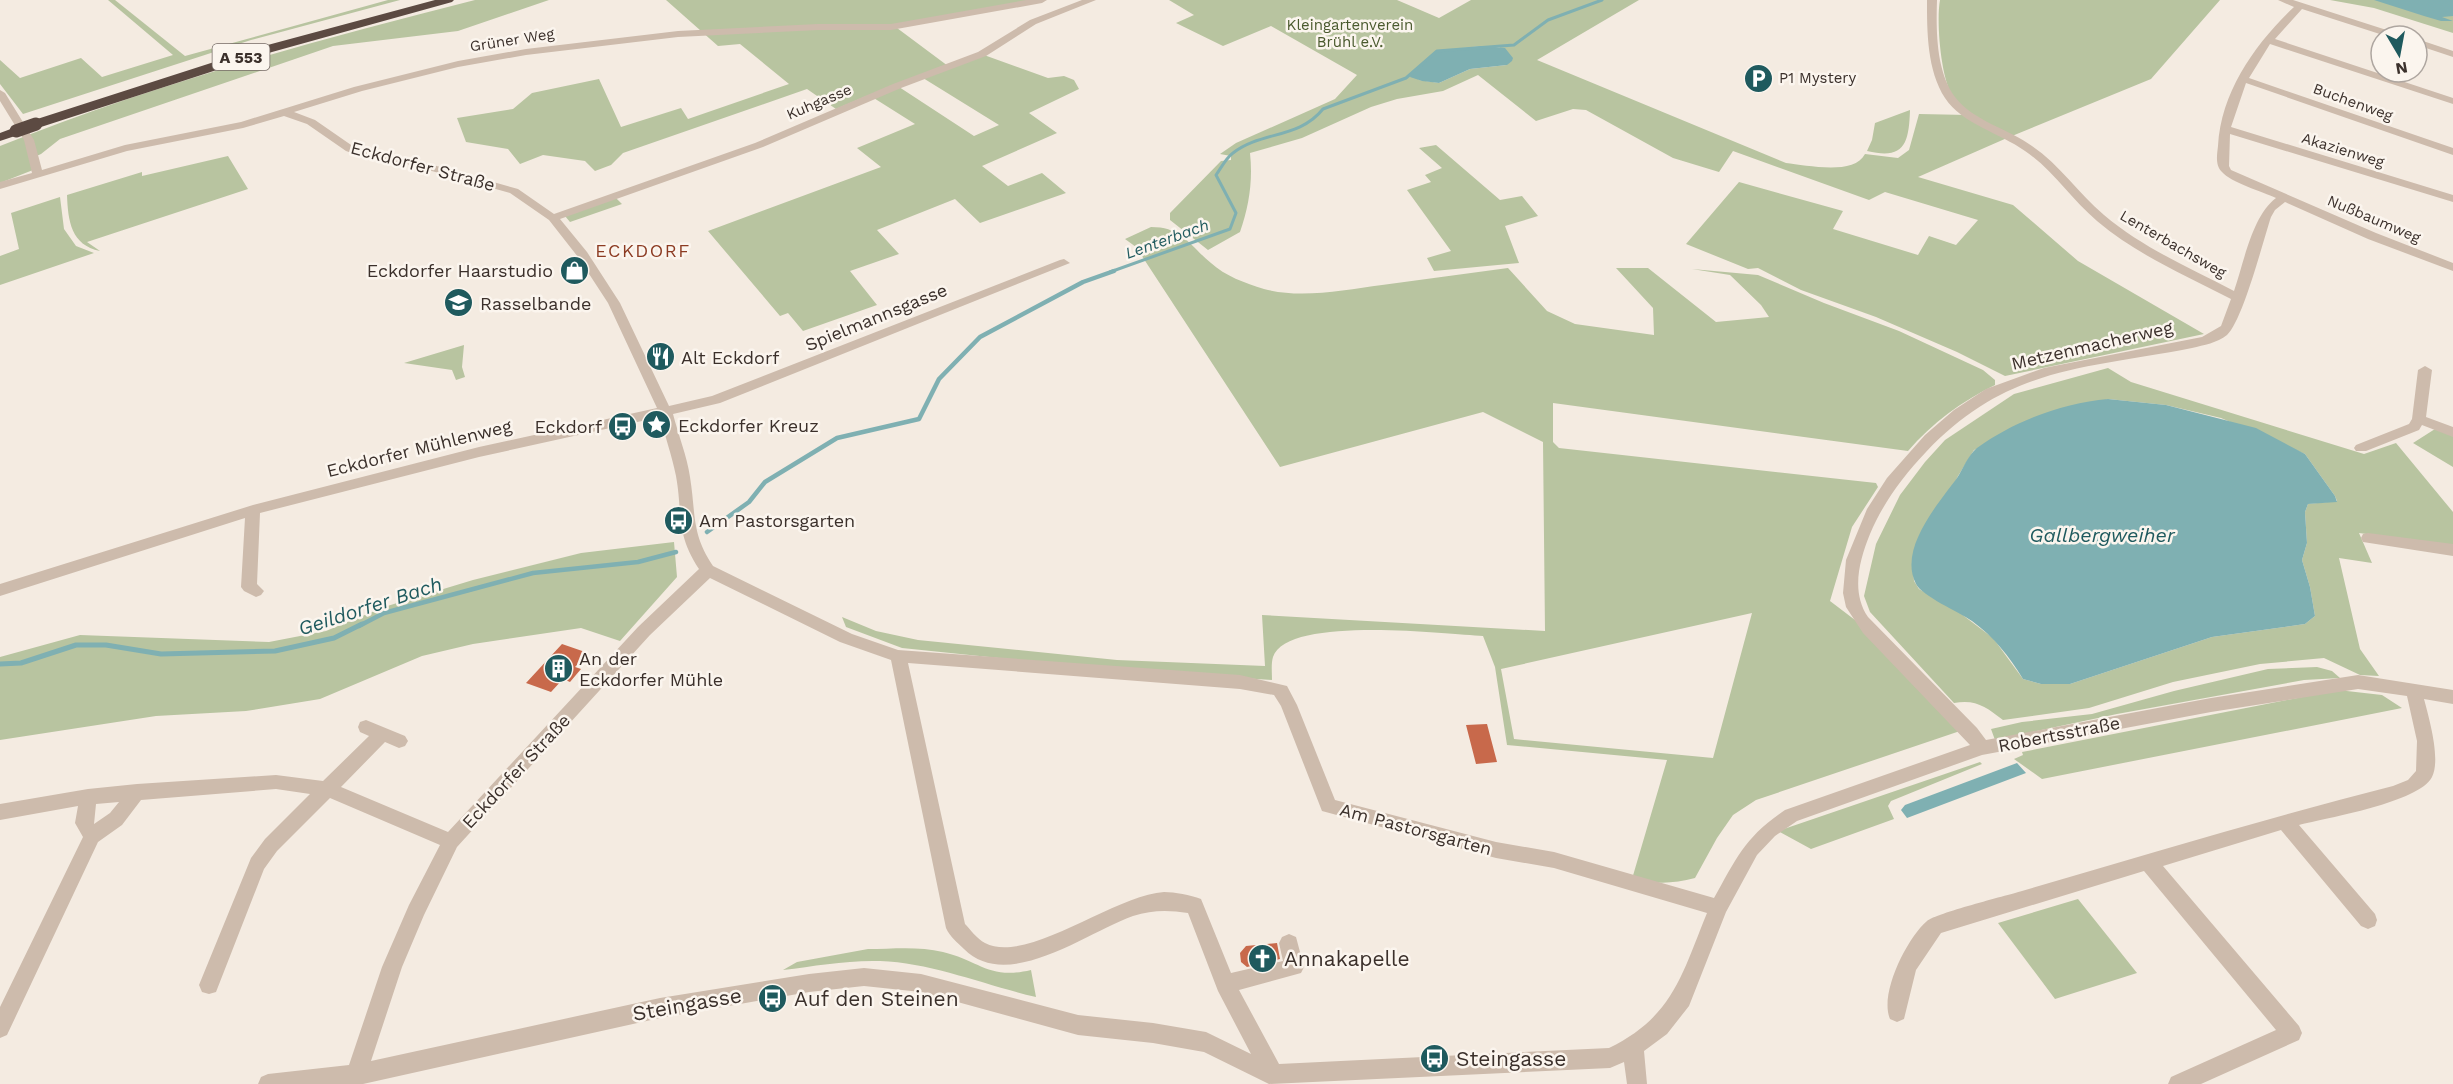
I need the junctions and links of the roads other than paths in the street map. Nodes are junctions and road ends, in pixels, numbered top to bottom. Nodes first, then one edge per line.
1 (420, 0) edge
2 (448, 0) edge
3 (1042, 0) edge
4 (1091, 0) edge
5 (1932, 0) edge
6 (2283, 0) edge
7 (2300, 6) junction
8 (2369, 28) edge
9 (2268, 40) junction
10 (2429, 46) edge
11 (2453, 54) edge
12 (2243, 79) junction
13 (0, 93) edge
14 (2453, 101) edge
15 (286, 113) junction
16 (34, 121) junction
17 (9, 128) edge
18 (2225, 129) junction
19 (0, 137) edge
20 (2453, 152) edge
21 (38, 174) junction
22 (0, 186) edge
23 (2284, 197) junction
24 (2453, 199) edge
25 (553, 218) junction
26 (1064, 263) dead end
27 (2453, 267) edge
28 (2238, 298) junction
29 (2425, 370) dead end
30 (665, 411) junction
31 (2419, 419) junction
32 (2453, 432) edge
33 (2361, 448) dead end
34 (253, 510) junction
35 (2368, 538) dead end
36 (2453, 550) edge
37 (708, 570) junction
38 (0, 590) edge
39 (256, 591) dead end
40 (898, 656) junction
41 (2414, 690) junction
42 (2453, 697) edge
43 (399, 741) dead end
44 (1982, 748) junction
45 (327, 789) junction
46 (137, 792) junction
47 (88, 798) junction
48 (0, 812) edge
49 (2285, 821) junction
50 (92, 836) junction
51 (451, 841) junction
52 (2147, 861) junction
53 (1718, 908) junction
54 (2368, 920) dead end
55 (1289, 943) dead end
56 (1225, 984) junction
57 (209, 985) dead end
58 (1897, 1012) dead end
59 (0, 1028) edge
60 (1633, 1047) junction
61 (355, 1079) edge
62 (1276, 1080) edge
63 (268, 1084) edge
64 (1637, 1084) edge
65 (2178, 1084) edge

1 - 16 highway, A 553
2 - 16 highway, A 553
3 - 15 street, Grüner Weg
4 - 25 street, Kuhgasse
5 - 28 street, Lenterbachsweg
6 - 7 street
7 - 8 street
7 - 9 street
9 - 12 street
9 - 14 street
10 - 11 street
12 - 18 street
12 - 20 street, Buchenweg
13 - 21 street
15 - 21 street, Grüner Weg
15 - 25 street, Eckdorfer Straße
16 - 17 highway, A 553, bridge
17 - 19 highway, A 553
18 - 23 street
18 - 24 street, Akazienweg
21 - 22 street, Grüner Weg
23 - 27 street, Nußbaumweg
23 - 28 street, Metzenmacherweg
25 - 30 street, Eckdorfer Straße
26 - 30 street, Spielmannsgasse
28 - 44 street, Metzenmacherweg
29 - 31 street
30 - 34 street, Eckdorfer Mühlenweg
30 - 37 street, Eckdorfer Straße
31 - 32 street
31 - 33 street
34 - 38 street, Eckdorfer Mühlenweg
34 - 39 street
35 - 36 street
37 - 40 street
37 - 51 street, Eckdorfer Straße
40 - 53 street, Am Pastorsgarten
40 - 56 street
41 - 42 street, Robertsstraße
41 - 44 street, Robertsstraße
41 - 49 street
43 - 45 street
44 - 53 street, Robertsstraße
45 - 46 street
45 - 51 street
45 - 57 street
46 - 47 street
46 - 50 street
47 - 48 street
47 - 50 street
49 - 52 street
49 - 54 street
50 - 59 street
51 - 61 street, Eckdorfer Straße
52 - 58 street
52 - 65 street
53 - 60 street, Robertsstraße
55 - 56 street
56 - 62 street
60 - 62 street, Steingasse
60 - 64 street
61 - 62 street, Steingasse
61 - 63 street, Steingasse

